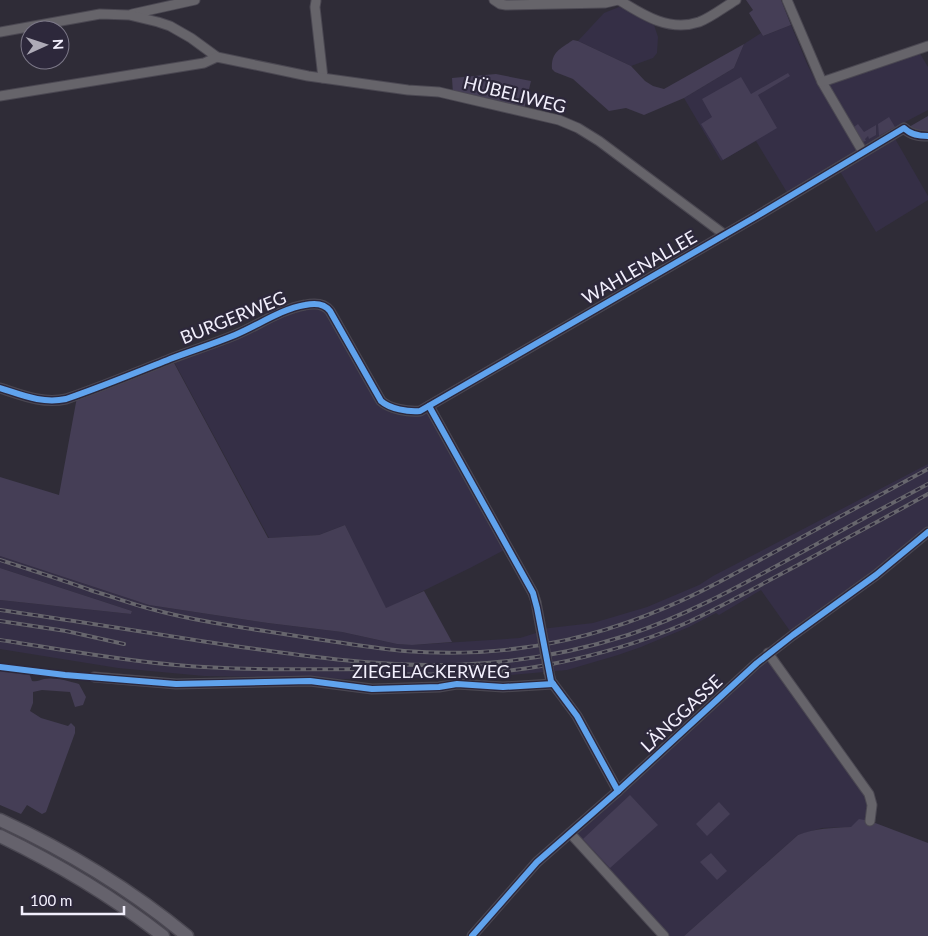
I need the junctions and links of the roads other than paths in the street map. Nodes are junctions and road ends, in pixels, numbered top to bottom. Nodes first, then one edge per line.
1 (195, 0) edge
2 (494, 0) edge
3 (618, 0) edge
4 (736, 0) edge
5 (787, 0) edge
6 (316, 1) edge
7 (129, 15) junction
8 (0, 32) edge
9 (928, 46) edge
10 (217, 57) junction
11 (323, 78) junction
12 (822, 82) junction
13 (0, 96) edge
14 (928, 136) edge
15 (863, 152) junction
16 (724, 234) junction
17 (0, 388) edge
18 (429, 406) junction
19 (928, 532) edge
20 (768, 653) junction
21 (94, 677) dead end
22 (553, 684) junction
23 (618, 791) junction
24 (0, 820) edge
25 (870, 821) dead end
26 (570, 833) junction
27 (0, 836) edge
28 (163, 936) edge
29 (187, 936) edge
30 (472, 936) edge
31 (664, 936) edge

1 - 7 street
2 - 3 street
3 - 4 street
5 - 12 street
6 - 11 street
7 - 8 street, HÜBELIWEG
7 - 10 street, HÜBELIWEG
9 - 12 street
10 - 11 street, HÜBELIWEG
10 - 13 street
11 - 16 street, HÜBELIWEG
12 - 15 street
14 - 15 street, WAHLENALLEE
15 - 16 street, WAHLENALLEE
16 - 18 street, WAHLENALLEE
17 - 18 street, BURGERWEG
18 - 22 street, bridge
19 - 20 street, LÄNGGASSE
20 - 23 street, LÄNGGASSE
20 - 25 street
21 - 22 street, ZIEGELACKERWEG
22 - 23 street
23 - 26 street, LÄNGGASSE
24 - 29 highway
26 - 30 street, LÄNGGASSE
26 - 31 street
27 - 28 highway

